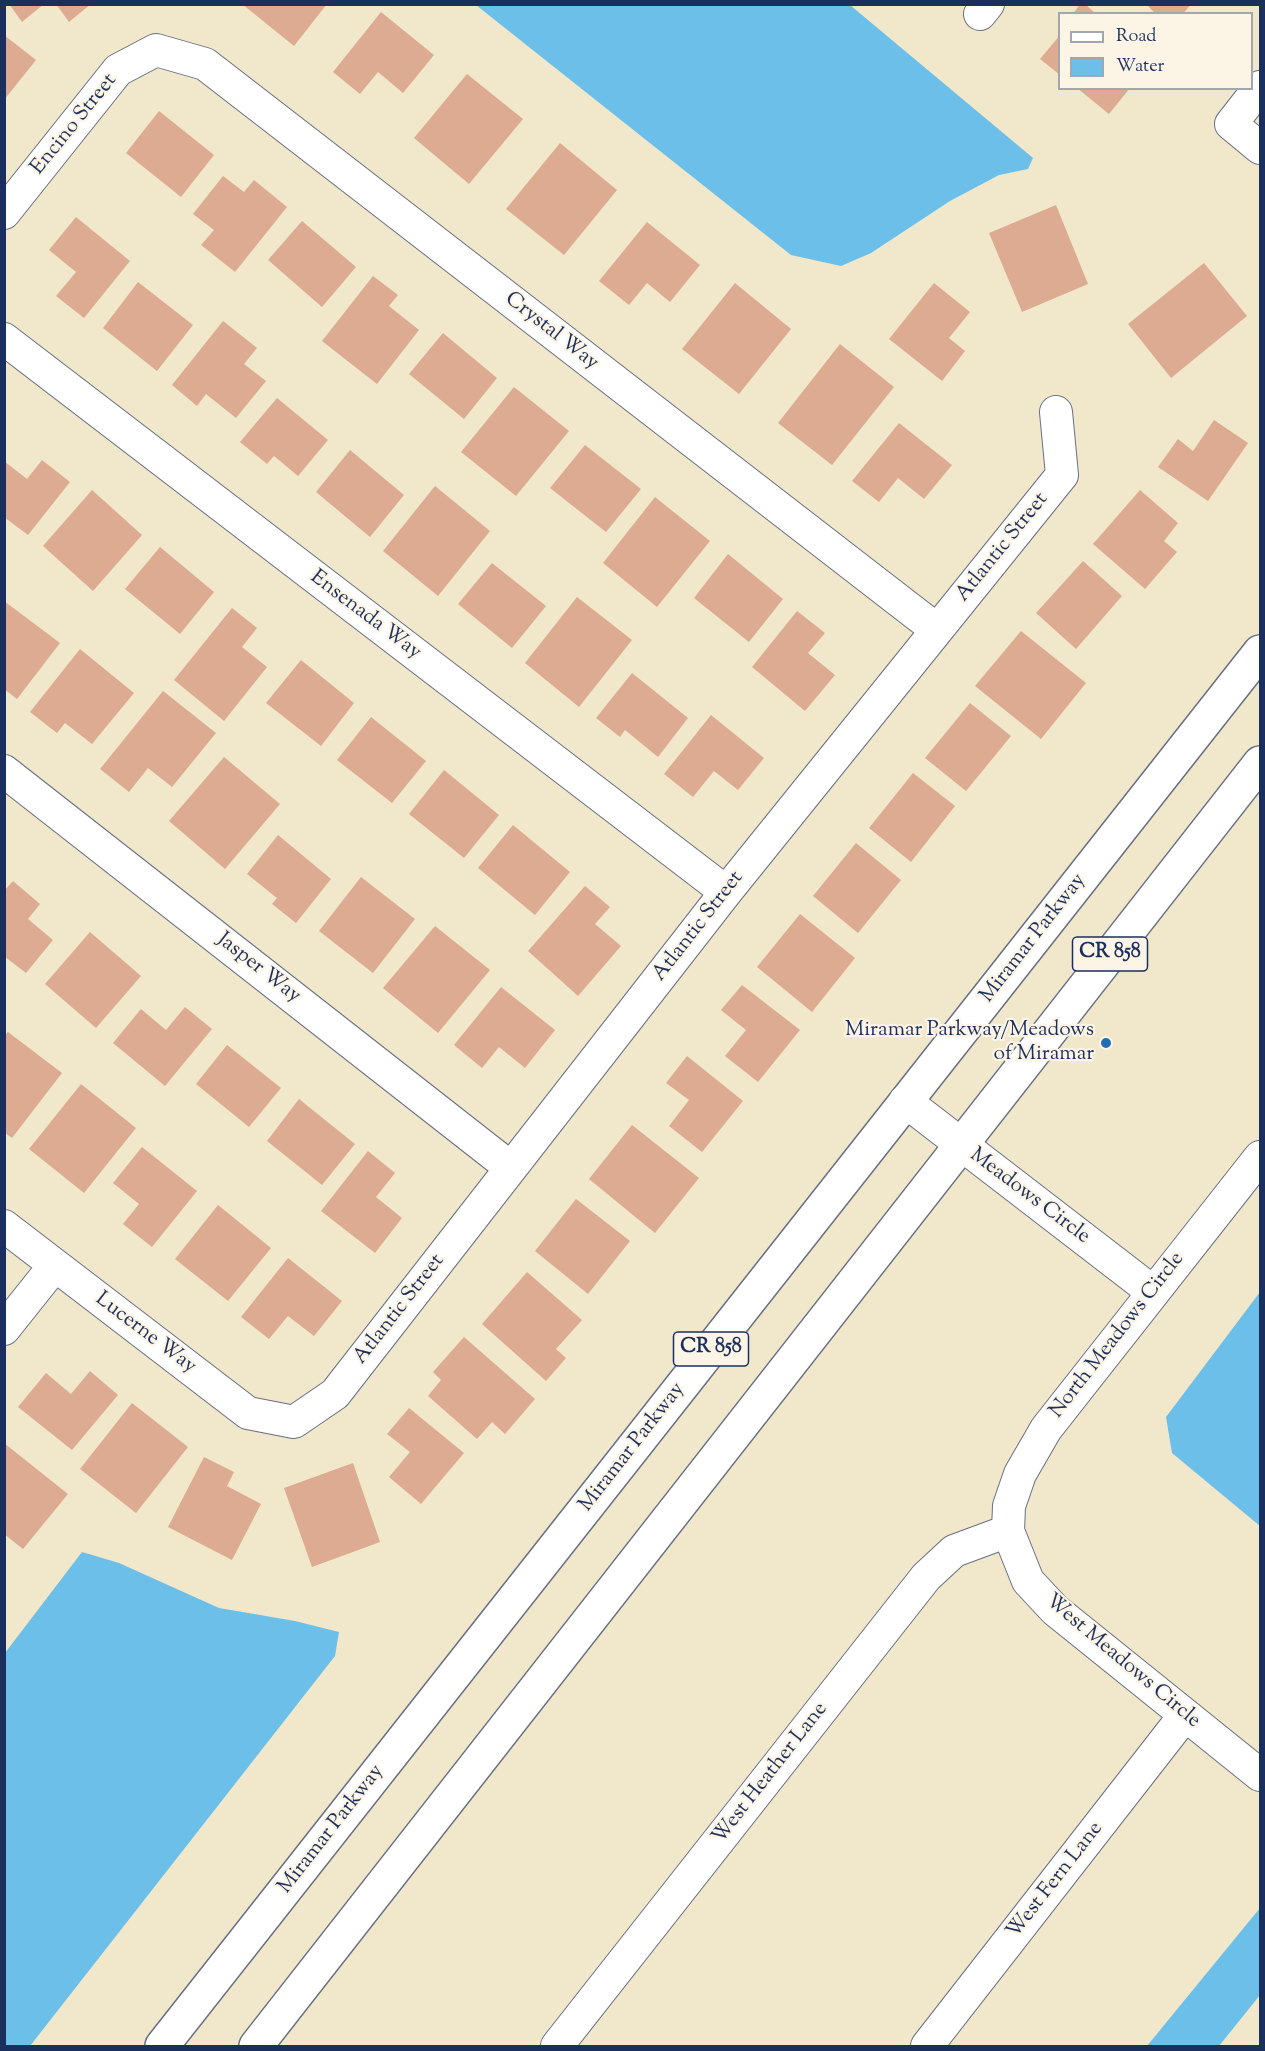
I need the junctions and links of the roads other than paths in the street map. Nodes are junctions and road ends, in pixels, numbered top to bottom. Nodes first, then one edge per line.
1 (156, 50) joint
2 (1260, 87) edge
3 (1260, 148) edge
4 (4, 213) edge
5 (4, 339) edge
6 (1056, 412) dead end
7 (937, 630) junction
8 (1260, 652) edge
9 (1260, 763) edge
10 (4, 771) edge
11 (726, 892) junction
12 (905, 1101) junction
13 (960, 1144) junction
14 (1260, 1157) edge
15 (511, 1168) junction
16 (4, 1226) edge
17 (55, 1265) junction
18 (1153, 1292) junction
19 (4, 1329) edge
20 (294, 1422) joint
21 (1008, 1531) junction
22 (1185, 1715) junction
23 (1260, 1775) edge
24 (162, 2046) edge
25 (256, 2046) edge
26 (557, 2046) edge
27 (927, 2046) edge

1 - 4 street, Encino Street
1 - 7 street, Crystal Way
2 - 3 street
5 - 11 street, Ensenada Way
6 - 7 street, Atlantic Street
7 - 11 street, Atlantic Street
8 - 12 main road, Miramar Parkway / CR 858
9 - 13 main road, CR 858
10 - 15 street, Jasper Way
11 - 15 street, Atlantic Street
12 - 13 street, Meadows Circle
12 - 24 main road, Miramar Parkway / CR 858
13 - 18 street, Meadows Circle
13 - 25 main road, CR 858
14 - 18 street, North Meadows Circle
15 - 20 street, Atlantic Street
16 - 17 street, Lucerne Way
17 - 19 street
17 - 20 street, Lucerne Way
18 - 21 street, North Meadows Circle
21 - 22 street, West Meadows Circle
21 - 26 street, West Heather Lane
22 - 23 street, West Meadows Circle
22 - 27 street, West Fern Lane

